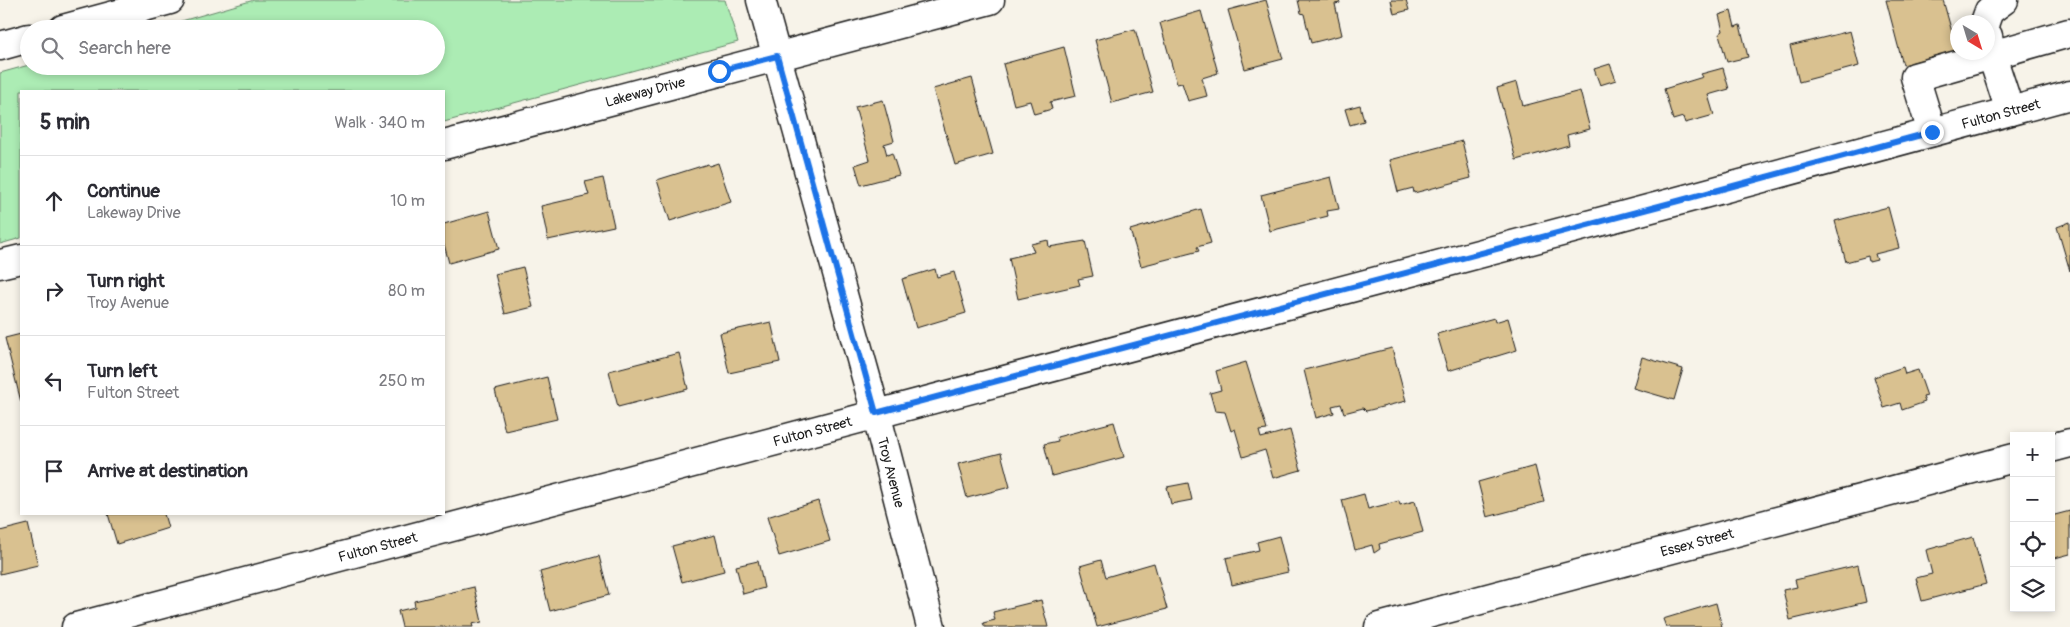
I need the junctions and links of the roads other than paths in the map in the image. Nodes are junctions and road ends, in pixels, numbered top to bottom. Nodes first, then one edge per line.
1 (170, 0) edge
2 (761, 0) edge
3 (990, 0) edge
4 (2004, 0) edge
5 (1988, 15) edge
6 (96, 20) edge
7 (2070, 34) edge
8 (20, 40) edge
9 (1995, 45) edge
10 (0, 46) edge
11 (777, 56) junction
12 (1956, 60) edge
13 (1994, 60) edge
14 (2070, 95) edge
15 (2010, 111) junction
16 (1932, 132) junction
17 (445, 145) edge
18 (20, 259) edge
19 (0, 264) edge
20 (876, 413) junction
21 (2070, 443) edge
22 (2055, 447) edge
23 (2010, 459) edge
24 (76, 627) edge
25 (931, 627) edge
26 (1379, 627) edge

1 - 6 street
2 - 11 street, Troy Avenue
3 - 11 street, Lakeway Drive
4 - 5 street
7 - 9 street
8 - 10 street
11 - 17 street, Lakeway Drive
11 - 20 street, Troy Avenue
12 - 16 street
13 - 15 street
14 - 15 street, Fulton Street
15 - 16 street, Fulton Street
16 - 20 street, Fulton Street
18 - 19 street
20 - 24 street, Fulton Street
20 - 25 street, Troy Avenue
21 - 22 street
23 - 26 street, Essex Street

